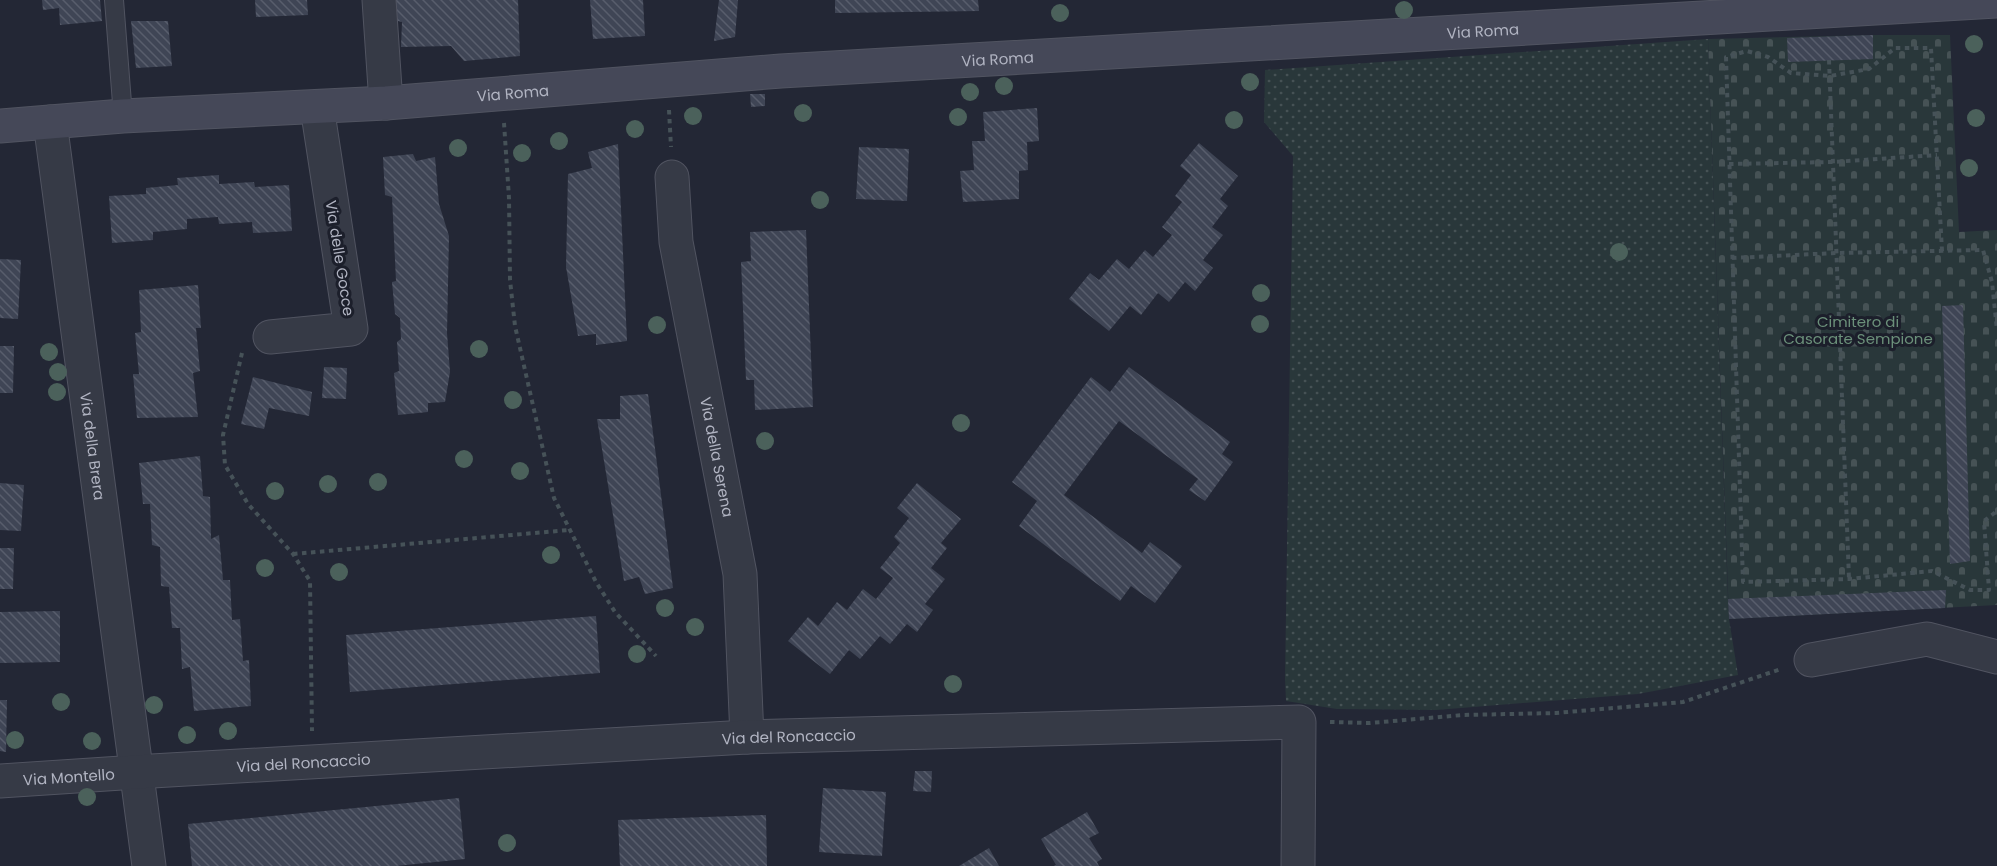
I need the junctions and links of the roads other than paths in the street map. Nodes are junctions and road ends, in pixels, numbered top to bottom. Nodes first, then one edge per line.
1 (114, 0) edge
2 (379, 0) edge
3 (1997, 1) edge
4 (1795, 6) edge
5 (386, 103) junction
6 (317, 106) junction
7 (123, 116) junction
8 (50, 122) junction
9 (0, 126) edge
10 (672, 177) road end
11 (257, 342) road end
12 (1997, 657) edge
13 (1811, 660) road end
14 (747, 737) junction
15 (137, 772) junction
16 (0, 782) edge
17 (149, 866) edge
18 (1298, 866) edge

1 - 7 lane
2 - 5 street
3 - 4 street, Via Roma
4 - 5 street, Via Roma
5 - 6 street, Via Roma
6 - 7 street, Via Roma
6 - 11 street, Via delle Gocce
7 - 8 street, Via Roma
8 - 9 street, Via Roma
8 - 15 street, Via della Brera
10 - 14 street, Via della Serena
12 - 13 street
14 - 15 street, Via del Roncaccio
14 - 18 street, Via del Roncaccio
15 - 16 street, Via Montello
15 - 17 street, Via della Brera

